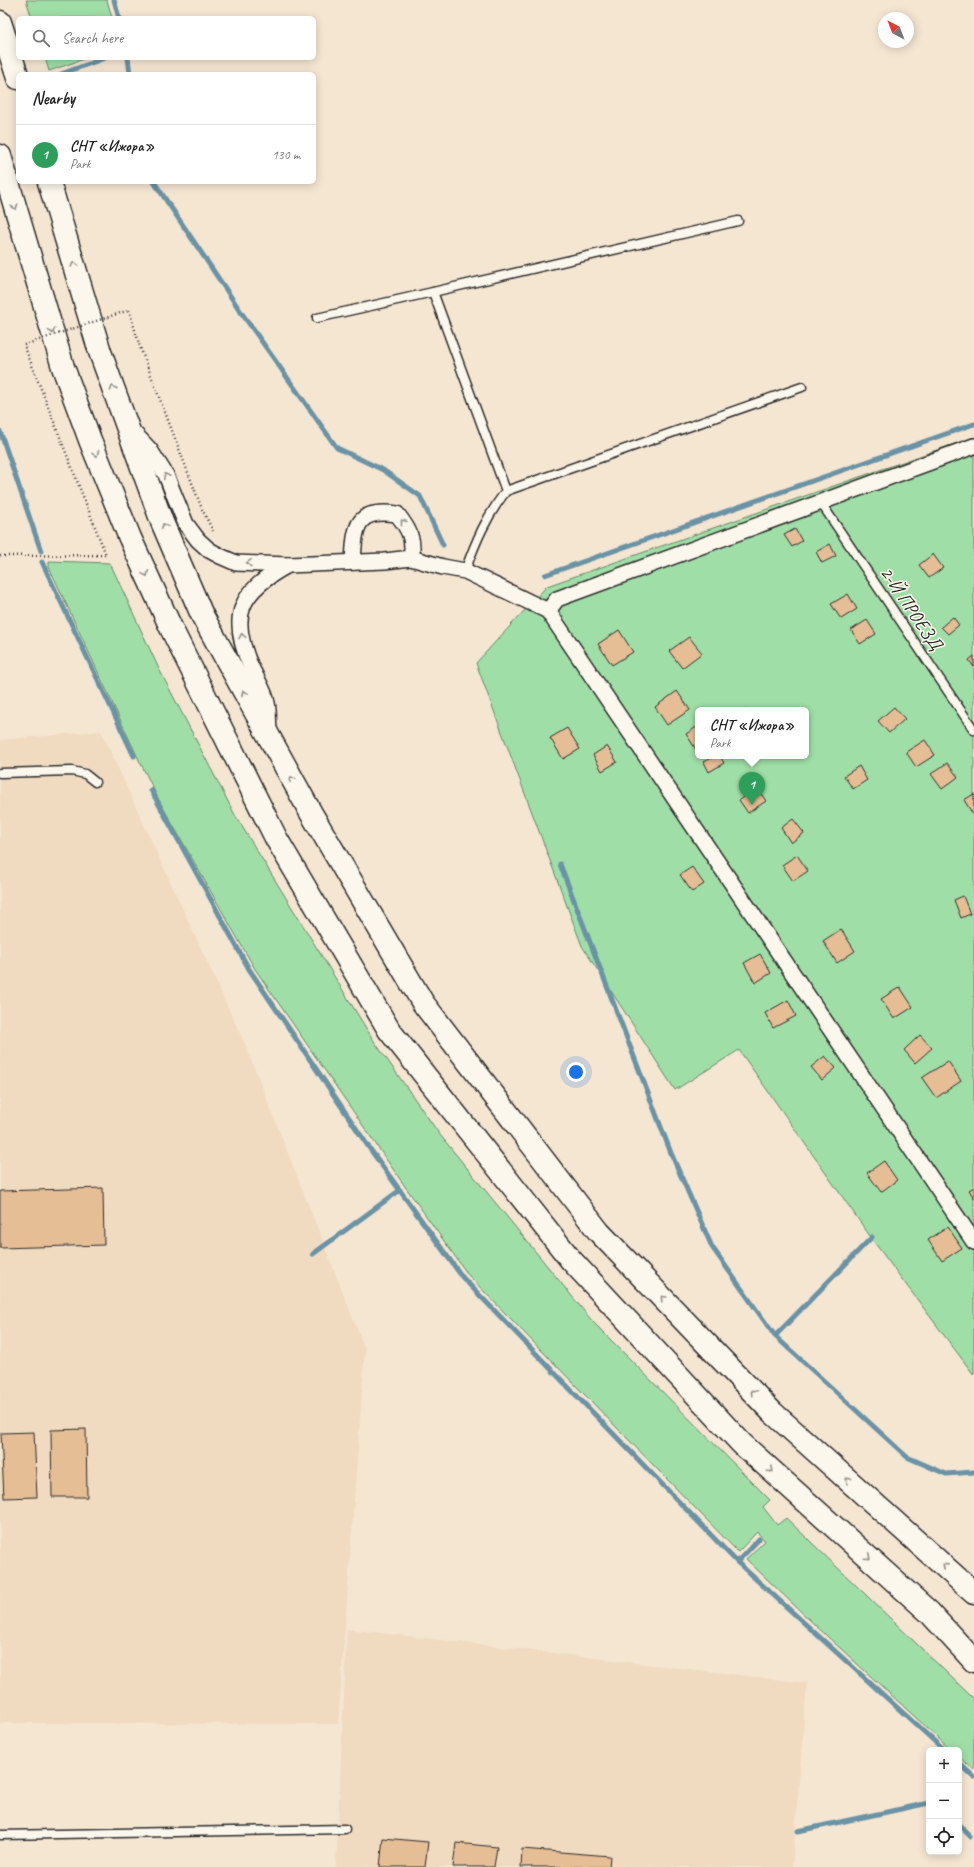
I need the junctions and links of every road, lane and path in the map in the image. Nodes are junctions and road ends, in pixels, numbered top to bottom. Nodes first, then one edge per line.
1 (0, 22) edge
2 (16, 72) edge
3 (0, 156) edge
4 (50, 184) edge
5 (738, 222) dead end
6 (433, 292) junction
7 (317, 318) dead end
8 (802, 387) dead end
9 (126, 425) junction
10 (974, 446) edge
11 (506, 491) junction
12 (820, 503) junction
13 (216, 536) dead end
14 (0, 556) edge
15 (411, 558) junction
16 (353, 562) junction
17 (288, 565) junction
18 (465, 571) junction
19 (548, 611) junction
20 (974, 730) edge
21 (270, 740) junction
22 (0, 773) edge
23 (95, 782) dead end
24 (974, 1242) edge
25 (974, 1593) edge
26 (974, 1661) edge
27 (345, 1829) dead end
28 (0, 1835) edge

1 - 2 highway
3 -> 26 highway
9 -> 4 highway
5 - 6 lane
6 - 7 lane
6 - 11 lane
8 - 11 lane
17 -> 9 street
21 -> 9 highway
10 - 12 street
11 - 18 lane
12 - 19 street
12 - 20 lane, 2-Й ПРОЕЗД
13 - 14 path, bridge
15 - 16 street
15 -> 16 street
15 - 18 street
16 - 17 street
21 -> 17 street
18 - 19 street
19 - 24 street
25 -> 21 highway
22 - 23 lane
27 - 28 lane

